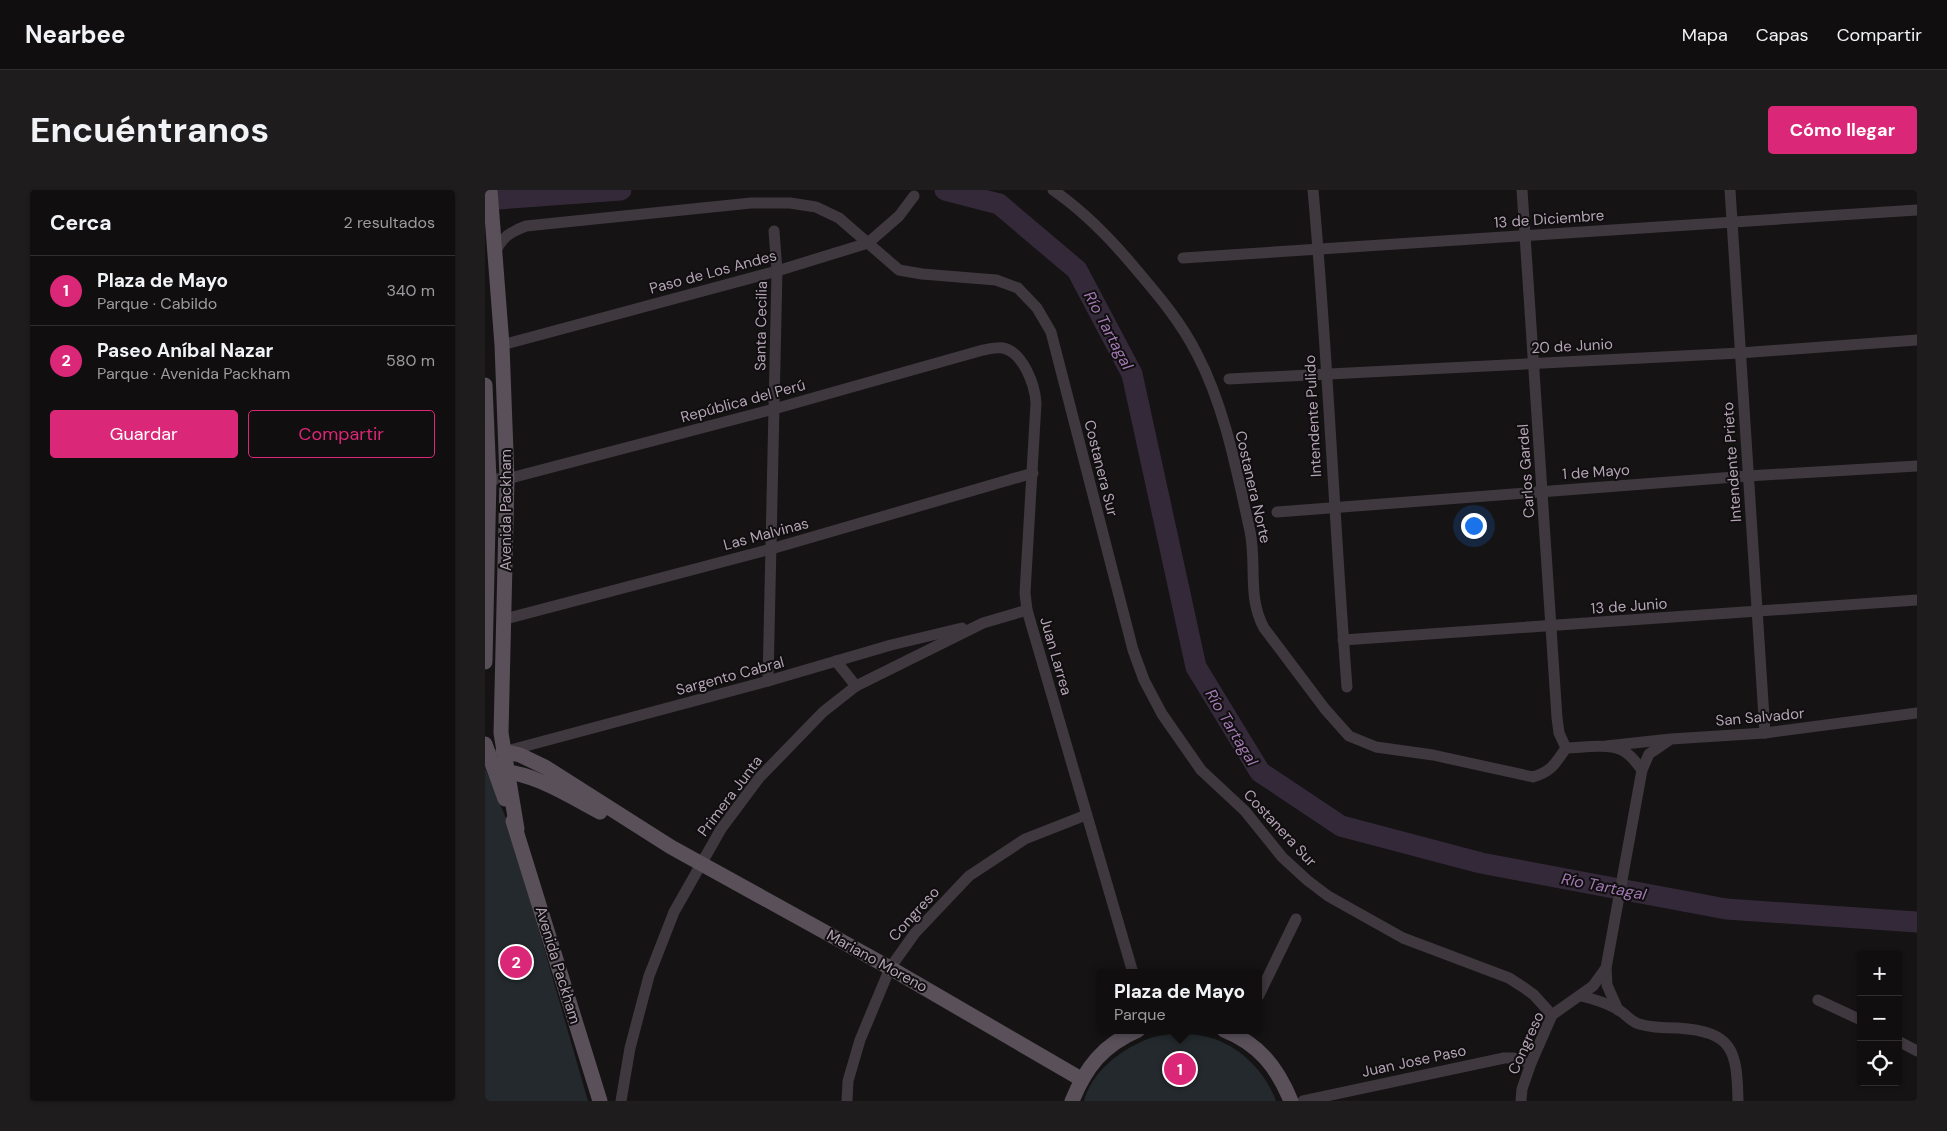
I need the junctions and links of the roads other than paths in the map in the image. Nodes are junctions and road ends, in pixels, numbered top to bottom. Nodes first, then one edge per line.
1 (490, 190) edge
2 (1053, 190) edge
3 (1313, 190) edge
4 (1522, 190) edge
5 (1730, 190) edge
6 (914, 196) dead end
7 (1917, 210) edge
8 (1731, 222) junction
9 (775, 232) dead end
10 (1525, 236) junction
11 (868, 243) junction
12 (1319, 250) junction
13 (495, 253) junction
14 (1183, 258) dead end
15 (777, 271) junction
16 (1917, 340) edge
17 (502, 345) junction
18 (1004, 348) joint
19 (1740, 352) junction
20 (1534, 364) junction
21 (1326, 376) junction
22 (1229, 380) dead end
23 (485, 385) edge
24 (774, 409) junction
25 (1917, 466) edge
26 (1033, 473) junction
27 (1748, 476) junction
28 (489, 479) junction
29 (507, 479) junction
30 (1542, 492) junction
31 (1334, 508) junction
32 (1277, 512) dead end
33 (771, 549) junction
34 (1917, 600) edge
35 (1027, 610) junction
36 (1757, 612) junction
37 (505, 619) junction
38 (983, 623) junction
39 (1549, 626) junction
40 (1343, 640) junction
41 (836, 661) junction
42 (485, 662) edge
43 (768, 682) junction
44 (855, 686) junction
45 (1347, 687) dead end
46 (1917, 713) edge
47 (1765, 733) junction
48 (1671, 739) junction
49 (1606, 746) junction
50 (1566, 748) junction
51 (486, 751) edge
52 (503, 751) junction
53 (1642, 770) junction
54 (500, 771) junction
55 (1086, 815) junction
56 (671, 847) junction
57 (700, 864) junction
58 (1296, 919) dead end
59 (890, 968) junction
60 (1606, 968) junction
61 (1132, 969) edge
62 (1262, 989) edge
63 (1581, 996) junction
64 (1818, 1000) dead end
65 (1618, 1010) junction
66 (1552, 1015) junction
67 (1857, 1018) edge
68 (1129, 1034) edge
69 (1237, 1034) edge
70 (1902, 1043) edge
71 (1917, 1051) edge
72 (1531, 1063) junction
73 (1081, 1079) junction
74 (599, 1101) edge
75 (621, 1101) edge
76 (847, 1101) edge
77 (1072, 1101) edge
78 (1291, 1101) edge
79 (1303, 1101) edge
80 (1521, 1101) edge
81 (1738, 1101) edge

1 - 13 main road, Avenida Packham
2 - 50 street, Costanera Norte
3 - 12 street, Intendente Pulido
4 - 10 street, Carlos Gardel
5 - 8 street, Intendente Prieto
6 - 11 street, Paso de Los Andes
7 - 8 street, 13 de Diciembre
8 - 10 street, 13 de Diciembre
8 - 19 street, Intendente Prieto
9 - 15 street, Santa Cecilia
10 - 12 street, 13 de Diciembre
10 - 20 street, Carlos Gardel
11 - 13 street, Costanera Sur
11 - 15 street, Paso de Los Andes
11 - 66 street, Costanera Sur
12 - 14 street, 13 de Diciembre
12 - 21 street, Intendente Pulido
13 - 17 main road, Avenida Packham
15 - 17 street, Paso de Los Andes
15 - 24 street, Santa Cecilia
16 - 19 street, 20 de Junio
17 - 29 main road, Avenida Packham
18 - 24 street, República del Perú
18 - 26 street, Juan Larrea
19 - 20 street, 20 de Junio
19 - 27 street, Intendente Prieto
20 - 21 street, 20 de Junio
20 - 30 street, Carlos Gardel
21 - 22 street, 20 de Junio
21 - 31 street, Intendente Pulido
23 - 28 main road, Avenida Packham
24 - 29 street, República del Perú
24 - 33 street, Santa Cecilia
25 - 27 street, 1 de Mayo
26 - 33 street, Las Malvinas
26 - 35 street, Juan Larrea
27 - 30 street, 1 de Mayo
27 - 36 street, Intendente Prieto
28 - 29 street, República del Perú
28 - 42 main road, Avenida Packham
29 - 37 main road, Avenida Packham
30 - 31 street, 1 de Mayo
30 - 39 street, Carlos Gardel
31 - 32 street, 1 de Mayo
31 - 40 street, Intendente Pulido
33 - 37 street, Las Malvinas
33 - 43 street, Santa Cecilia
34 - 36 street, 13 de Junio
35 - 38 street, Primera Junta
35 - 55 street, Juan Larrea
36 - 39 street, 13 de Junio
36 - 47 street, Intendente Prieto
37 - 52 main road, Avenida Packham
38 - 41 street, Sargento Cabral
38 - 44 street, Primera Junta
39 - 40 street, 13 de Junio
39 - 50 street, Carlos Gardel
40 - 45 street, Intendente Pulido
41 - 43 street, Sargento Cabral
41 - 44 street
43 - 52 street, Sargento Cabral
44 - 57 street, Primera Junta
46 - 47 street, San Salvador
47 - 48 street, San Salvador
48 - 49 street, San Salvador
48 - 53 street
49 - 50 street, San Salvador
49 - 53 street
51 - 52 street, Sargento Cabral
51 - 54 main road, Avenida Packham
52 - 54 main road, Avenida Packham
52 - 56 main road, Mariano Moreno
53 - 60 street
54 - 56 main road, Mariano Moreno
54 - 74 main road, Avenida Packham
55 - 59 street, Congreso
55 - 61 street, Juan Larrea
56 - 57 main road, Mariano Moreno
57 - 59 main road, Mariano Moreno
57 - 75 street, Primera Junta
58 - 62 street
59 - 73 main road, Mariano Moreno
59 - 76 street, Congreso
60 - 63 street, Congreso
60 - 65 street
63 - 65 street
63 - 66 street, Congreso
64 - 67 street
65 - 81 street
66 - 72 street, Congreso
68 - 73 main road
69 - 78 main road
70 - 71 street
72 - 79 street, Juan Jose Paso
72 - 80 street, Congreso
73 - 77 main road

